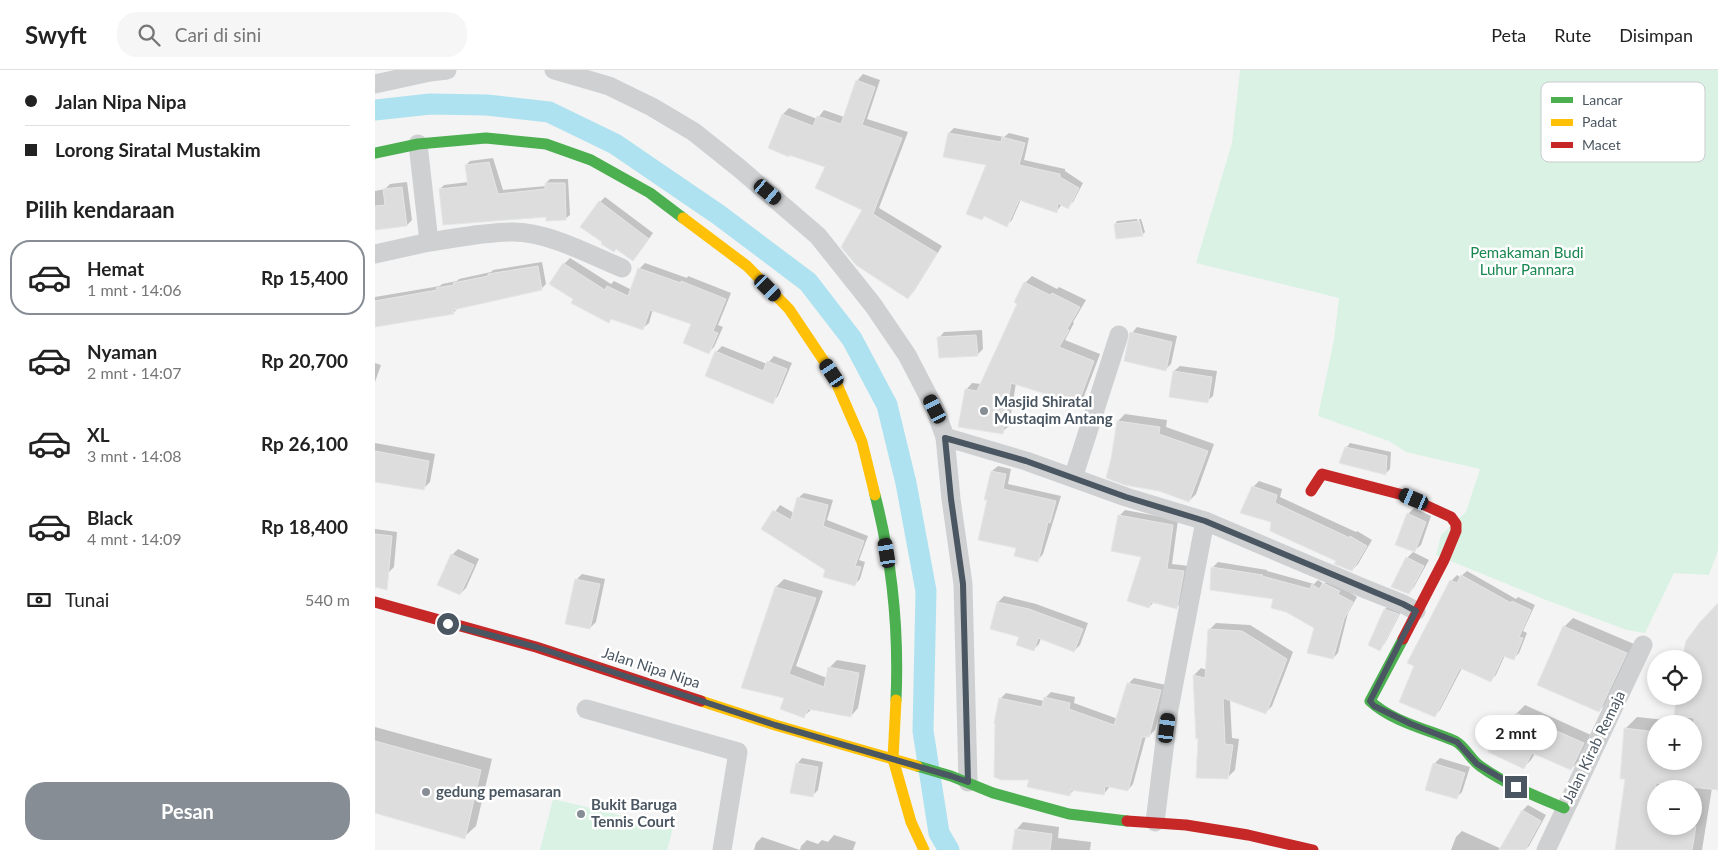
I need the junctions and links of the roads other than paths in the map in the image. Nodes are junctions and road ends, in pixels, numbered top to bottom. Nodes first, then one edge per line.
1 (447, 70) edge
2 (554, 70) edge
3 (375, 84) edge
4 (418, 144) junction
5 (375, 153) edge
6 (429, 242) junction
7 (375, 254) edge
8 (622, 268) dead end
9 (1119, 336) dead end
10 (945, 438) junction
11 (1073, 478) junction
12 (1311, 491) dead end
13 (1205, 521) junction
14 (375, 602) edge
15 (1416, 611) junction
16 (1643, 645) dead end
17 (586, 710) dead end
18 (893, 759) junction
19 (960, 779) junction
20 (1564, 808) junction
21 (1155, 822) junction
22 (722, 850) edge
23 (924, 850) edge
24 (1313, 850) edge
25 (1546, 850) edge

1 - 3 street
2 - 10 street
4 - 5 street
4 - 6 street
4 - 18 street
6 - 7 street
6 - 8 street
9 - 11 street
10 - 11 street
10 - 19 street
11 - 13 street
12 - 15 street
13 - 15 street
13 - 21 street
14 - 18 street, Jalan Nipa Nipa
15 - 20 street
16 - 20 street, Jalan Kirab Remaja
17 - 22 street
18 - 19 street, Jalan Nipa Nipa
18 - 23 street
19 - 21 street, Jalan Nipa Nipa
20 - 25 street, Jalan Kirab Remaja
21 - 24 street, Jalan Nipa Nipa

